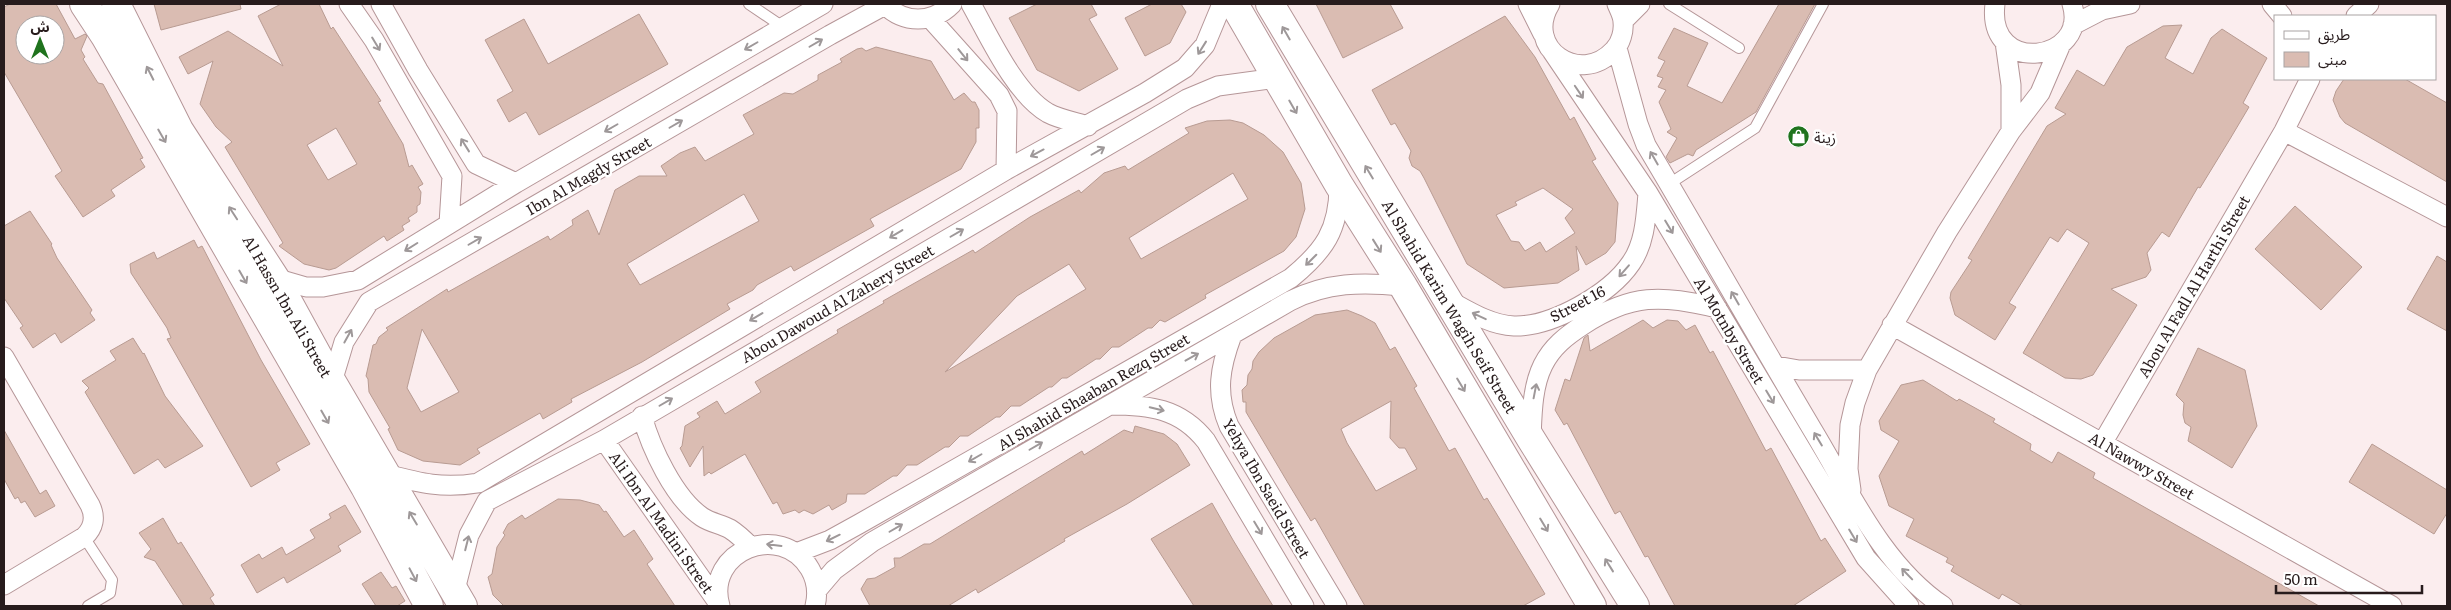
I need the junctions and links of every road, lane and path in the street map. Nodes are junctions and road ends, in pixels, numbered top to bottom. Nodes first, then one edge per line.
1 (84, 4) edge
2 (116, 4) edge
3 (349, 4) edge
4 (381, 4) edge
5 (749, 4) edge
6 (823, 4) edge
7 (885, 4) edge
8 (952, 4) edge
9 (971, 4) edge
10 (1222, 4) edge
11 (1234, 4) edge
12 (1270, 4) edge
13 (1528, 4) edge
14 (1550, 4) edge
15 (1640, 4) edge
16 (1669, 4) edge
17 (1823, 4) edge
18 (1988, 4) edge
19 (1995, 4) edge
20 (2072, 4) edge
21 (2130, 4) edge
22 (2272, 4) edge
23 (2369, 4) edge
24 (1620, 12) edge
25 (2281, 15) edge
26 (2357, 15) edge
27 (930, 18) junction
28 (2072, 25) junction
29 (784, 28) junction
30 (2005, 42) junction
31 (2061, 44) junction
32 (1548, 45) junction
33 (1617, 48) junction
34 (1739, 48) dead end
35 (1276, 78) junction
36 (2306, 82) edge
37 (1088, 126) junction
38 (2011, 131) junction
39 (2284, 131) junction
40 (476, 164) junction
41 (1006, 170) junction
42 (452, 176) junction
43 (516, 183) junction
44 (1669, 184) junction
45 (1339, 185) junction
46 (1648, 193) junction
47 (2447, 217) edge
48 (448, 224) junction
49 (275, 278) junction
50 (358, 280) junction
51 (1403, 286) junction
52 (1447, 300) junction
53 (370, 302) junction
54 (1717, 308) junction
55 (1892, 325) junction
56 (1232, 335) junction
57 (1162, 352) junction
58 (4, 357) edge
59 (1775, 366) junction
60 (1173, 368) junction
61 (1867, 370) junction
62 (332, 382) junction
63 (1108, 404) junction
64 (642, 416) junction
65 (1531, 439) junction
66 (604, 440) junction
67 (2103, 442) junction
68 (386, 474) junction
69 (478, 483) junction
70 (1851, 494) junction
71 (487, 502) junction
72 (84, 537) junction
73 (751, 547) junction
74 (796, 553) junction
75 (4, 585) edge
76 (459, 598) edge
77 (816, 598) edge
78 (720, 605) edge
79 (88, 606) edge
80 (430, 606) edge
81 (1304, 606) edge
82 (1337, 606) edge
83 (1592, 606) edge
84 (1635, 606) edge
85 (1909, 606) edge
86 (1943, 606) edge
87 (2392, 606) edge

1 -> 80 street, Al Hassn Ibn Ali Street
49 -> 2 street, Al Hassn Ibn Ali Street
3 -> 42 street
40 -> 4 street
5 - 29 lane
6 - 29 street, Ibn Al Magdy Street
7 - 27 street
53 -> 7 street, Ibn Al Magdy Street
8 - 27 street
9 - 37 street
10 -> 37 street, Abou Dawoud Al Zahery Street
11 - 35 street, Al Shahid Karim Wagih Seif Street
52 -> 12 street, Al Shahid Karim Wagih Seif Street
13 - 32 street, Al Motnby Street
14 - 32 street
15 - 24 street
16 - 34 lane
17 - 44 lane
18 - 19 street
19 - 30 street
20 - 28 street
21 - 28 street
22 - 25 street
23 - 26 street
24 - 33 street
27 -> 41 street
28 - 31 street
29 -> 43 street, Ibn Al Magdy Street
30 - 31 street
30 - 38 street
31 - 38 street
32 - 33 street
32 -> 46 street, Al Motnby Street
44 -> 33 street, Al Motnby Street
35 -> 45 street, Al Shahid Karim Wagih Seif Street
64 -> 35 street, Abou Dawoud Al Zahery Street
36 - 39 street, Abou Al Fadl Al Harthi Street
37 -> 41 street, Abou Dawoud Al Zahery Street
38 - 55 street
39 - 47 street
39 - 67 street, Abou Al Fadl Al Harthi Street
40 - 42 street
40 - 43 street
41 -> 69 street, Abou Dawoud Al Zahery Street
42 - 48 street
43 - 48 street, Ibn Al Magdy Street
59 -> 44 street, Al Motnby Street
45 -> 51 street, Al Shahid Karim Wagih Seif Street
45 -> 57 street, Al Shahid Shaaban Rezq Street
46 -> 52 street, Street 16
46 -> 54 street, Al Motnby Street
48 -> 50 street, Ibn Al Magdy Street
49 - 50 street, Ibn Al Magdy Street
49 - 62 street, Al Hassn Ibn Ali Street
50 - 53 street
51 - 56 street, Al Shahid Shaaban Rezq Street
51 -> 83 street, Al Shahid Karim Wagih Seif Street
52 - 65 street, Al Shahid Karim Wagih Seif Street
62 -> 53 street, Ibn Al Magdy Street
65 -> 54 street, Street 16
54 -> 85 street, Al Motnby Street
55 - 61 street
55 - 67 street, Al Nawwy Street
60 -> 56 street, Al Shahid Shaaban Rezq Street
56 - 82 street, Yehya Ibn Saeid Street
57 - 60 street
57 -> 74 street, Al Shahid Shaaban Rezq Street
58 - 72 street
59 - 61 street
70 -> 59 street, Al Motnby Street
60 - 63 street, Al Shahid Shaaban Rezq Street
61 - 70 street
62 - 68 street, Al Hassn Ibn Ali Street
77 -> 63 street, Al Shahid Shaaban Rezq Street
63 -> 81 street, Yehya Ibn Saeid Street
64 - 66 street, Abou Dawoud Al Zahery Street
64 - 73 street, Ali Ibn Al Madini Street
84 -> 65 street, Al Shahid Karim Wagih Seif Street
66 - 71 street, Abou Dawoud Al Zahery Street
66 - 78 street, Ali Ibn Al Madini Street
67 - 87 street, Al Nawwy Street
68 - 69 street, Abou Dawoud Al Zahery Street
76 -> 68 street, Al Hassn Ibn Ali Street
69 - 71 street
86 -> 70 street, Al Motnby Street
76 -> 71 street
72 - 75 street
72 - 79 lane
74 -> 73 street
73 - 78 street
74 - 77 street

